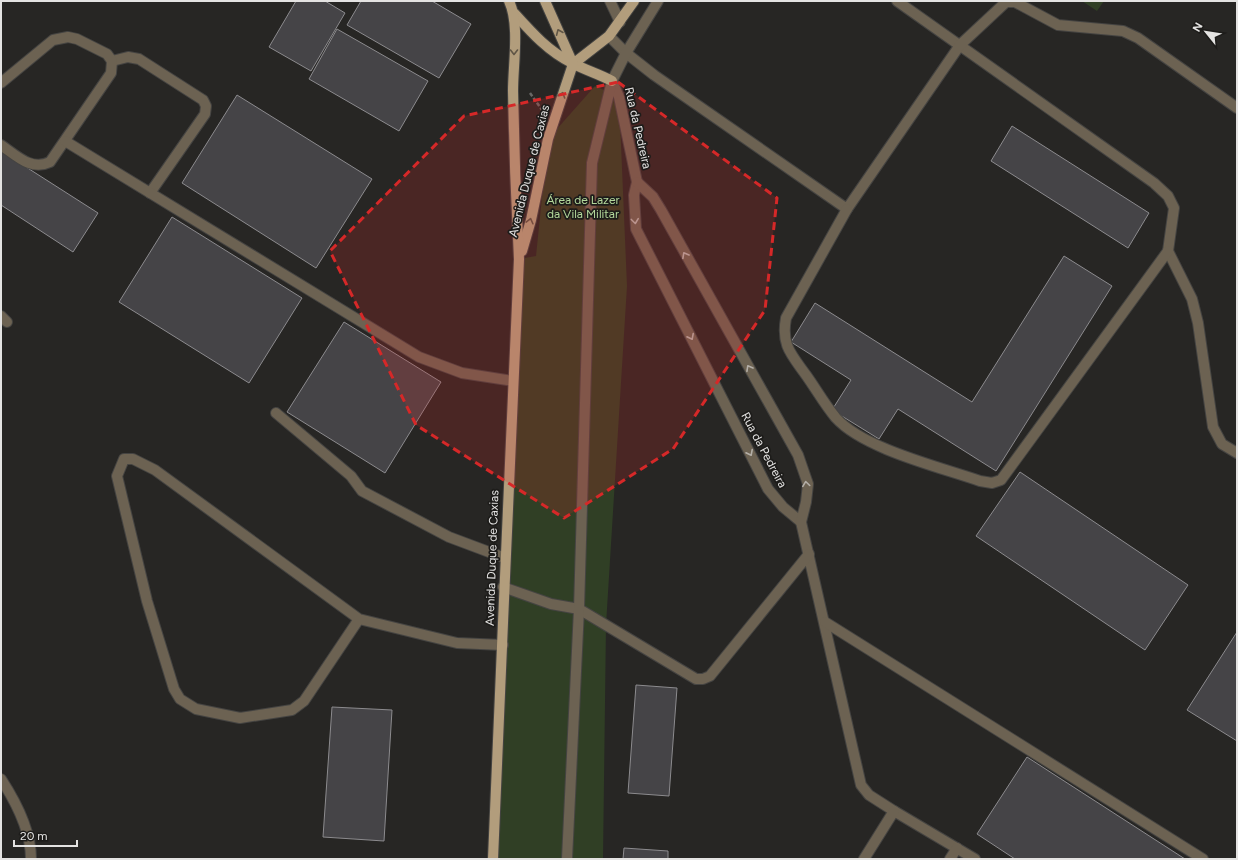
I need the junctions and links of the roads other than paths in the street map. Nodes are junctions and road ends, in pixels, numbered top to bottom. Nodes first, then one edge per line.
1 (509, 1) edge
2 (545, 1) edge
3 (610, 1) edge
4 (634, 1) edge
5 (658, 1) edge
6 (898, 1) edge
7 (514, 13) junction
8 (620, 22) junction
9 (609, 36) junction
10 (960, 45) junction
11 (626, 53) junction
12 (112, 61) junction
13 (572, 64) junction
14 (612, 81) junction
15 (1, 83) edge
16 (1237, 108) edge
17 (65, 141) junction
18 (1, 145) edge
19 (637, 182) junction
20 (150, 193) junction
21 (847, 209) junction
22 (1168, 251) junction
23 (519, 259) junction
24 (513, 381) junction
25 (276, 413) dead end
26 (1237, 453) edge
27 (801, 522) junction
28 (810, 554) junction
29 (505, 558) junction
30 (504, 587) junction
31 (579, 609) junction
32 (359, 619) junction
33 (825, 622) junction
34 (503, 645) junction
35 (1, 779) edge
36 (894, 811) junction
37 (957, 848) junction
38 (31, 859) edge
39 (493, 859) edge
40 (567, 859) edge
41 (864, 859) edge
42 (950, 859) edge
43 (975, 859) edge
44 (1203, 859) edge

1 - 7 main road, Avenida Duque de Caxias
13 -> 2 main road
3 - 8 lane
4 - 8 main road
5 - 11 lane
6 - 10 lane
7 - 13 main road
7 -> 23 main road, Avenida Duque de Caxias
8 - 9 main road
9 - 11 lane
9 - 13 main road
10 - 16 lane
10 - 21 lane
10 - 22 lane
11 - 14 lane
11 - 21 lane
12 - 15 lane
12 - 17 lane
12 - 20 lane
13 - 14 main road
23 -> 13 main road, Avenida Duque de Caxias
14 - 19 lane, Rua da Pedreira
14 - 31 lane
17 - 18 lane
17 - 20 lane
19 -> 27 lane, Rua da Pedreira
27 -> 19 lane, Rua da Pedreira
20 - 24 lane
21 - 22 lane
22 - 26 lane
23 - 24 main road, Avenida Duque de Caxias
24 - 29 main road, Avenida Duque de Caxias
25 - 29 lane
27 - 28 lane
28 - 31 lane
28 - 33 lane
29 - 30 main road, Avenida Duque de Caxias
30 - 31 lane
30 - 34 main road, Avenida Duque de Caxias
31 - 40 lane
32 - 32 lane
32 - 34 lane
33 - 36 lane
33 - 44 lane
34 - 39 main road, Avenida Duque de Caxias
35 - 38 lane
36 - 37 lane
36 - 41 lane
37 - 42 lane
37 - 43 lane

